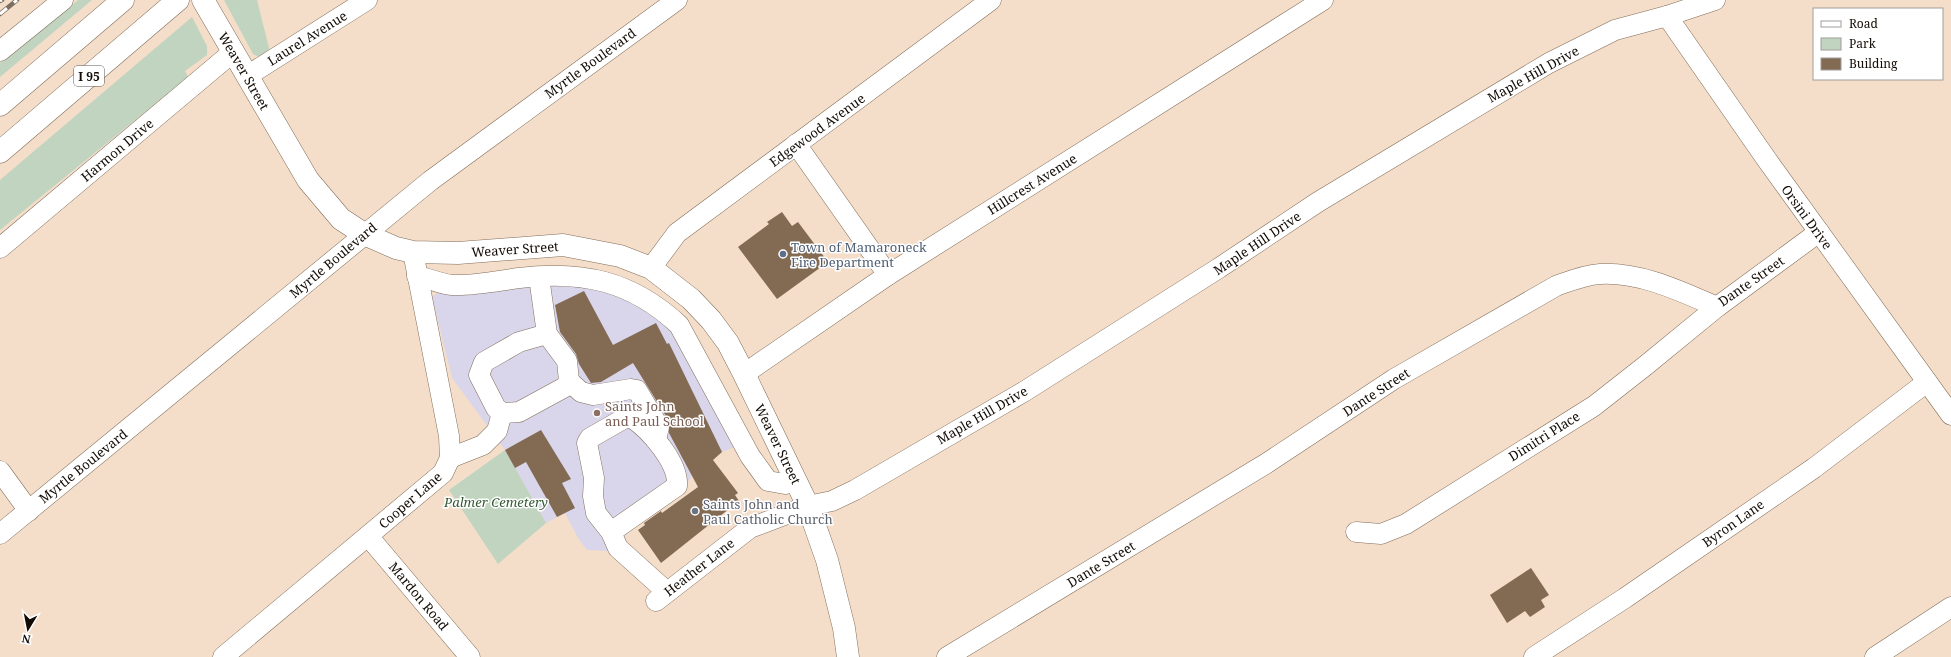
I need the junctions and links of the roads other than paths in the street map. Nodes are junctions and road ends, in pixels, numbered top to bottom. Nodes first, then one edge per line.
1 (63, 0) edge
2 (123, 0) edge
3 (178, 0) edge
4 (367, 0) edge
5 (677, 0) edge
6 (992, 0) edge
7 (1323, 0) edge
8 (1715, 0) edge
9 (208, 8) edge
10 (1667, 16) junction
11 (0, 51) edge
12 (233, 52) junction
13 (247, 76) junction
14 (0, 105) edge
15 (796, 144) junction
16 (0, 152) edge
17 (1819, 232) junction
18 (364, 234) junction
19 (0, 248) edge
20 (413, 252) junction
21 (651, 268) junction
22 (888, 275) junction
23 (417, 276) junction
24 (539, 277) junction
25 (1716, 307) junction
26 (547, 334) junction
27 (744, 374) junction
28 (569, 381) junction
29 (1927, 382) junction
30 (502, 413) junction
31 (1951, 415) edge
32 (656, 440) junction
33 (450, 458) junction
34 (0, 471) edge
35 (796, 481) junction
36 (808, 506) junction
37 (29, 511) junction
38 (611, 532) junction
39 (1356, 532) dead end
40 (0, 534) edge
41 (368, 536) junction
42 (1951, 607) edge
43 (223, 657) edge
44 (470, 657) edge
45 (848, 657) edge
46 (947, 657) edge
47 (1534, 657) edge
48 (1874, 657) edge

1 - 11 street
2 - 14 main road, I 95
3 - 16 main road, I 95
4 - 13 street, Laurel Avenue
5 - 18 street, Myrtle Boulevard
6 - 15 street, Edgewood Avenue
7 - 22 street, Hillcrest Avenue
8 - 10 street, Maple Hill Drive
9 - 12 main road, Weaver Street
10 - 17 street, Orsini Drive
10 - 36 street, Maple Hill Drive
12 - 13 main road, Weaver Street
12 - 19 street, Harmon Drive
13 - 18 main road, Weaver Street
15 - 21 street, Edgewood Avenue
15 - 22 street
17 - 25 street, Dante Street
17 - 29 street, Orsini Drive
18 - 20 main road, Weaver Street
18 - 37 street, Myrtle Boulevard
20 - 21 main road, Weaver Street
20 - 23 street, Cooper Lane
21 - 27 main road, Weaver Street
22 - 27 street, Hillcrest Avenue
23 - 24 street
23 - 33 street, Cooper Lane
24 - 26 street
24 - 35 street
25 - 39 street, Dimitri Place
25 - 46 street, Dante Street
26 - 28 street
26 - 30 street
27 - 35 main road, Weaver Street
28 - 30 street
28 - 32 street
29 - 31 street, Orsini Drive
29 - 47 street, Byron Lane
30 - 33 street
32 - 38 street
32 - 38 street
33 - 41 street, Cooper Lane
34 - 37 street
35 - 36 main road, Weaver Street
36 - 38 street, Heather Lane
36 - 45 main road, Weaver Street
37 - 40 street, Myrtle Boulevard
41 - 43 street, Cooper Lane
41 - 44 street, Mardon Road
42 - 48 street

